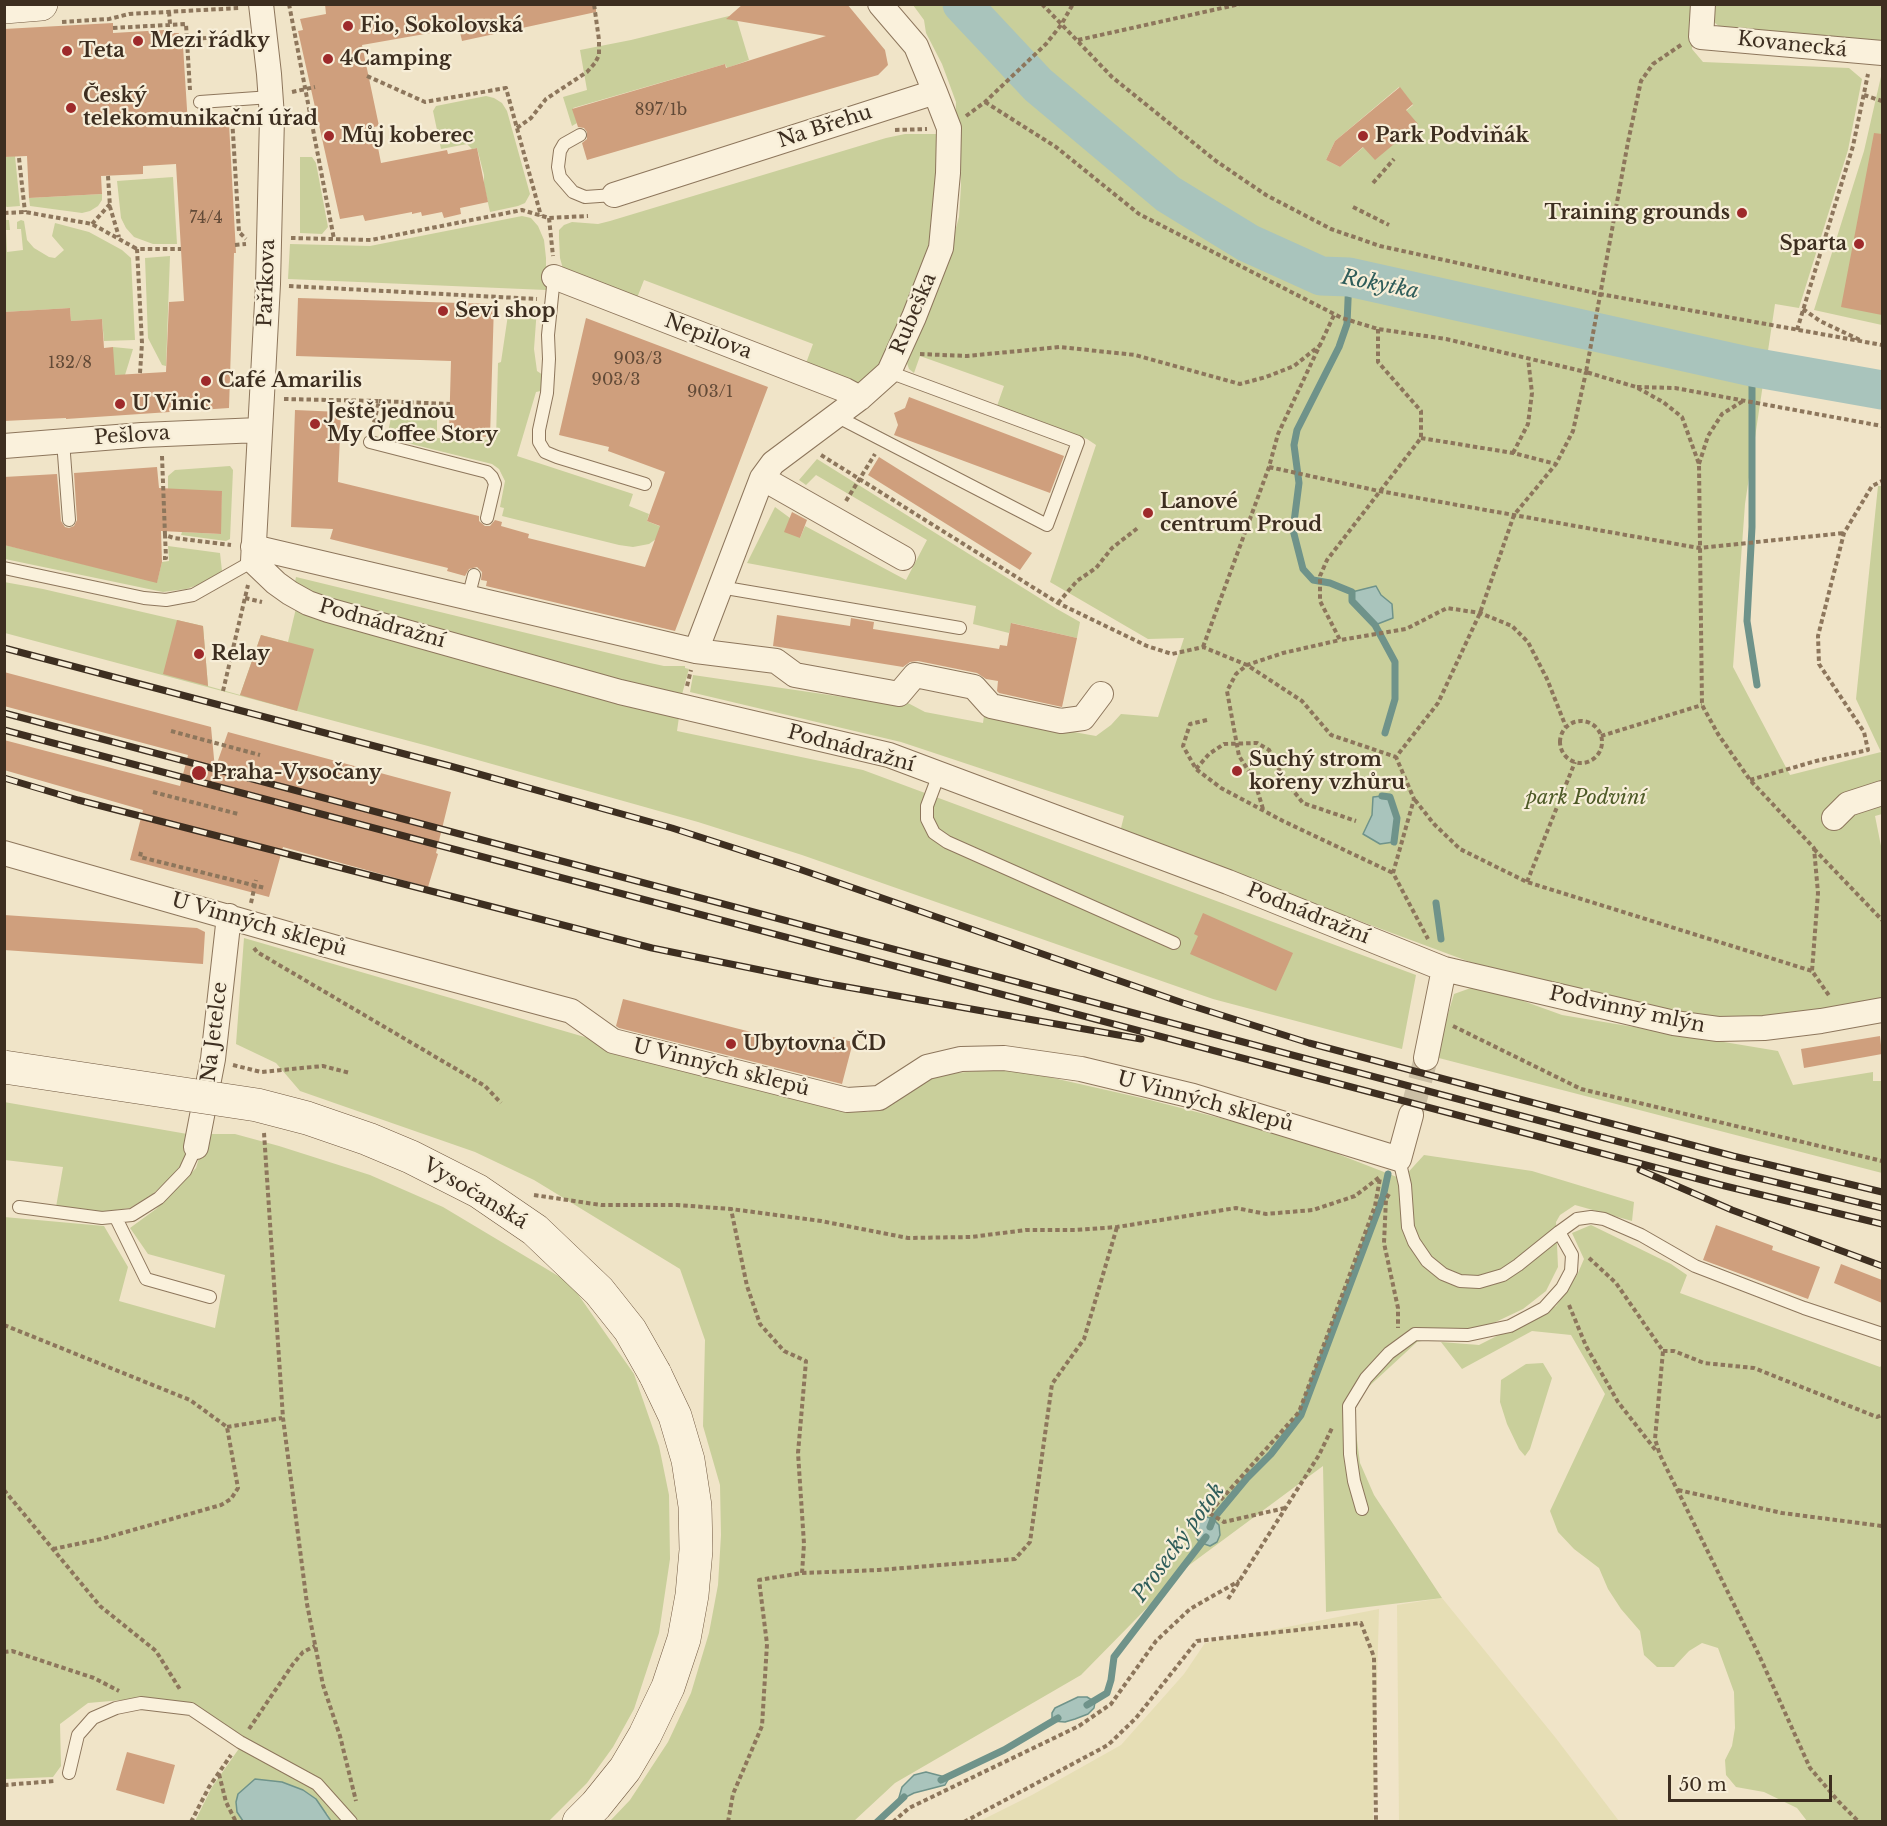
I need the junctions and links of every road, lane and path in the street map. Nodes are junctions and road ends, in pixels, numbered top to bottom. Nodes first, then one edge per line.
1 (289, 4) edge
2 (594, 4) edge
3 (880, 4) edge
4 (1042, 4) edge
5 (1073, 4) edge
6 (1240, 4) edge
7 (1703, 4) edge
8 (4, 7) edge
9 (250, 7) edge
10 (169, 12) junction
11 (46, 13) edge
12 (170, 24) dead end
13 (1061, 25) junction
14 (242, 36) dead end
15 (1701, 37) junction
16 (187, 39) dead end
17 (1077, 40) junction
18 (1877, 53) edge
19 (367, 76) dead end
20 (935, 92) junction
21 (1864, 95) junction
22 (271, 97) junction
23 (1882, 100) edge
24 (200, 102) dead end
25 (984, 102) junction
26 (517, 128) junction
27 (949, 128) junction
28 (580, 135) dead end
29 (19, 158) dead end
30 (1394, 159) dead end
31 (108, 176) dead end
32 (1373, 183) dead end
33 (614, 195) joint
34 (110, 204) junction
35 (1353, 207) dead end
36 (522, 210) dead end
37 (25, 212) junction
38 (4, 213) edge
39 (541, 216) dead end
40 (549, 218) dead end
41 (92, 224) junction
42 (1389, 225) dead end
43 (119, 238) junction
44 (334, 239) junction
45 (260, 241) junction
46 (235, 245) dead end
47 (137, 249) junction
48 (182, 249) dead end
49 (268, 284) junction
50 (553, 289) junction
51 (1600, 294) junction
52 (1803, 309) junction
53 (1335, 313) junction
54 (1378, 329) junction
55 (1797, 330) junction
56 (1866, 342) junction
57 (1882, 345) edge
58 (1319, 346) junction
59 (1528, 358) junction
60 (893, 363) junction
61 (1586, 372) junction
62 (140, 373) dead end
63 (1636, 387) junction
64 (277, 398) dead end
65 (860, 398) junction
66 (1743, 400) junction
67 (379, 401) junction
68 (450, 404) dead end
69 (836, 416) junction
70 (1882, 426) edge
71 (259, 430) junction
72 (162, 434) junction
73 (1420, 438) junction
74 (63, 441) junction
75 (884, 441) junction
76 (370, 442) joint
77 (800, 442) junction
78 (4, 446) edge
79 (1513, 453) junction
80 (1556, 464) junction
81 (1700, 464) junction
82 (1269, 467) junction
83 (762, 478) junction
84 (859, 478) junction
85 (1882, 481) edge
86 (645, 484) dead end
87 (1379, 491) junction
88 (850, 494) dead end
89 (1514, 515) junction
90 (488, 518) dead end
91 (69, 520) dead end
92 (1139, 527) dead end
93 (1844, 533) junction
94 (165, 535) junction
95 (1699, 548) junction
96 (163, 558) dead end
97 (248, 558) junction
98 (903, 558) dead end
99 (4, 568) edge
100 (474, 575) dead end
101 (720, 587) junction
102 (468, 598) junction
103 (1058, 603) junction
104 (1480, 613) junction
105 (960, 628) dead end
106 (1340, 640) junction
107 (1203, 647) junction
108 (696, 651) junction
109 (1247, 665) junction
110 (224, 691) dead end
111 (1101, 694) dead end
112 (1702, 705) junction
113 (681, 707) junction
114 (1207, 720) dead end
115 (1566, 727) junction
116 (171, 731) dead end
117 (1601, 736) junction
118 (1235, 743) junction
119 (260, 755) dead end
120 (1396, 757) junction
121 (1575, 762) junction
122 (1196, 769) junction
123 (939, 774) junction
124 (1750, 780) junction
125 (153, 792) dead end
126 (1882, 793) edge
127 (1414, 799) junction
128 (1263, 810) junction
129 (238, 814) dead end
130 (1834, 818) dead end
131 (1356, 821) dead end
132 (1814, 848) junction
133 (141, 852) dead end
134 (4, 853) edge
135 (1393, 873) junction
136 (256, 880) dead end
137 (1527, 882) junction
138 (255, 886) junction
139 (265, 888) dead end
140 (230, 916) junction
141 (1882, 920) edge
142 (1174, 943) dead end
143 (1444, 969) junction
144 (1812, 971) junction
145 (1882, 1010) edge
146 (1844, 1015) junction
147 (1434, 1017) junction
148 (1426, 1058) tunnel mouth
149 (4, 1067) edge
150 (261, 1072) dead end
151 (350, 1073) dead end
152 (501, 1103) dead end
153 (1411, 1115) tunnel mouth
154 (264, 1129) dead end
155 (196, 1147) joint
156 (1882, 1161) edge
157 (1400, 1164) junction
158 (1380, 1177) junction
159 (524, 1193) dead end
160 (19, 1207) dead end
161 (731, 1209) junction
162 (116, 1218) junction
163 (1117, 1227) junction
164 (1559, 1232) junction
165 (1590, 1258) dead end
166 (1562, 1288) junction
167 (210, 1297) dead end
168 (4, 1325) edge
169 (1882, 1334) edge
170 (1397, 1347) junction
171 (1663, 1351) junction
172 (1882, 1414) edge
173 (283, 1418) junction
174 (1333, 1426) dead end
175 (227, 1427) junction
176 (1660, 1455) junction
177 (4, 1490) edge
178 (1678, 1490) junction
179 (1285, 1508) junction
180 (1362, 1509) dead end
181 (1882, 1526) edge
182 (53, 1549) junction
183 (802, 1573) junction
184 (1239, 1581) junction
185 (1228, 1599) dead end
186 (4, 1645) edge
187 (315, 1646) junction
188 (12, 1651) junction
189 (4, 1652) edge
190 (141, 1703) junction
191 (191, 1709) junction
192 (240, 1742) junction
193 (69, 1773) joint
194 (218, 1774) junction
195 (4, 1785) edge
196 (358, 1809) dead end
197 (191, 1821) edge
198 (236, 1821) edge
199 (351, 1821) edge
200 (579, 1821) edge
201 (728, 1821) edge
202 (892, 1821) edge
203 (964, 1821) edge
204 (1376, 1821) edge
205 (1859, 1821) edge

1 - 44 path
2 - 26 path
3 - 20 street
4 - 13 path
5 - 13 path
6 - 17 path
7 - 15 street
8 - 11 main road
9 - 10 path
9 - 22 street, Paříkova
10 - 11 path
10 - 12 path
13 - 17 path
13 - 25 path
14 - 16 path
15 - 18 street, Kovanecká
15 - 51 path
17 - 51 path
18 - 21 path
19 - 26 path
20 - 27 street, Rubeška
20 - 33 street, Na Břehu
21 - 23 path
21 - 52 path
22 - 24 lane
22 - 45 street, Paříkova
25 - 27 path
25 - 53 path
26 - 39 path
27 - 60 street, Rubeška
28 - 33 lane
29 - 37 path
30 - 32 path
31 - 34 path
34 - 41 path
34 - 43 path
35 - 42 path
36 - 44 path
37 - 38 path
37 - 41 path
40 - 50 path
41 - 43 path
43 - 47 path
44 - 45 path
45 - 46 path
45 - 49 street, Paříkova
47 - 48 path
47 - 62 path
49 - 50 path
49 - 71 street, Paříkova
50 - 65 street, Nepilova
50 - 86 lane
51 - 55 path
51 - 61 path
52 - 55 path
52 - 56 path
53 - 54 path
53 - 58 path
54 - 59 path
54 - 73 path
55 - 56 path
56 - 57 path
58 - 60 path
58 - 82 path
59 - 61 path
59 - 79 path
60 - 65 street, Rubeška
60 - 75 lane
61 - 63 path
61 - 80 path
63 - 66 path
63 - 81 path
64 - 67 path
65 - 69 street, Rubeška
66 - 70 path
66 - 81 path
67 - 68 path
67 - 76 path
69 - 75 lane
69 - 77 street, Rubeška
71 - 72 street, Pešlova
71 - 97 street, Paříkova
72 - 74 street, Pešlova
72 - 94 path
73 - 79 path
73 - 87 path
74 - 78 street, Pešlova
74 - 91 lane
75 - 84 path
76 - 90 lane
77 - 83 street, Rubeška
77 - 84 path
79 - 80 path
80 - 89 path
81 - 95 path
82 - 87 path
82 - 107 path
83 - 98 street
83 - 101 street, Rubeška
84 - 88 path
84 - 103 path
85 - 93 path
87 - 89 path
87 - 106 path
89 - 95 path
89 - 104 path
92 - 103 path
93 - 95 path
93 - 124 path
94 - 96 path
94 - 97 path
95 - 112 path
97 - 99 lane
97 - 102 street
97 - 110 path
97 - 113 street, Podnádražní
100 - 102 lane
101 - 105 lane
101 - 108 street, Rubeška
102 - 108 street
103 - 107 path
104 - 106 path
104 - 115 path
104 - 120 path
106 - 109 path
107 - 109 path
108 - 111 street
108 - 113 path
109 - 118 path
109 - 120 path
112 - 117 path
112 - 124 path
113 - 123 street, Podnádražní
114 - 122 path
115 - 117 path
115 - 121 path
116 - 119 path
117 - 121 path
118 - 122 path
118 - 128 path
118 - 131 path
120 - 127 path
121 - 137 path
122 - 128 path
123 - 142 lane
123 - 143 street, Podnádražní
124 - 132 path
125 - 129 path
126 - 130 street
127 - 135 path
127 - 137 path
128 - 135 path
132 - 141 path
132 - 144 path
133 - 138 path
134 - 140 street, U Vinných sklepů
135 - 143 path
136 - 138 path
137 - 144 path
138 - 139 path
140 - 152 path
140 - 155 street, Na Jetelce
140 - 157 street, U Vinných sklepů
143 - 146 street, Podvinný mlýn
143 - 147 street
144 - 146 path
145 - 146 street, Podvinný mlýn
147 - 148 street
147 - 156 path
149 - 200 main road, Vysočanská, bridge
150 - 151 path
153 - 157 street
154 - 173 path
155 - 162 lane
157 - 158 path
157 - 164 lane
157 - 170 path
158 - 163 path
158 - 179 path
159 - 161 path
160 - 162 lane
161 - 163 path
161 - 183 path
162 - 167 lane
163 - 183 path
164 - 166 lane
164 - 169 lane
165 - 171 path
166 - 170 lane
166 - 176 path
168 - 175 path
170 - 180 lane
171 - 172 path
171 - 176 path
173 - 175 path
173 - 187 path
174 - 179 path
175 - 182 path
176 - 178 path
177 - 182 path
178 - 181 path
178 - 205 path
179 - 184 path
182 - 191 path
183 - 201 path
184 - 185 path
184 - 202 path
186 - 188 path
187 - 192 path
187 - 196 path
188 - 189 path
188 - 190 path
190 - 191 lane
190 - 193 lane
191 - 192 lane
192 - 194 path
192 - 199 lane
193 - 195 path
194 - 197 path
194 - 198 path
203 - 204 path

